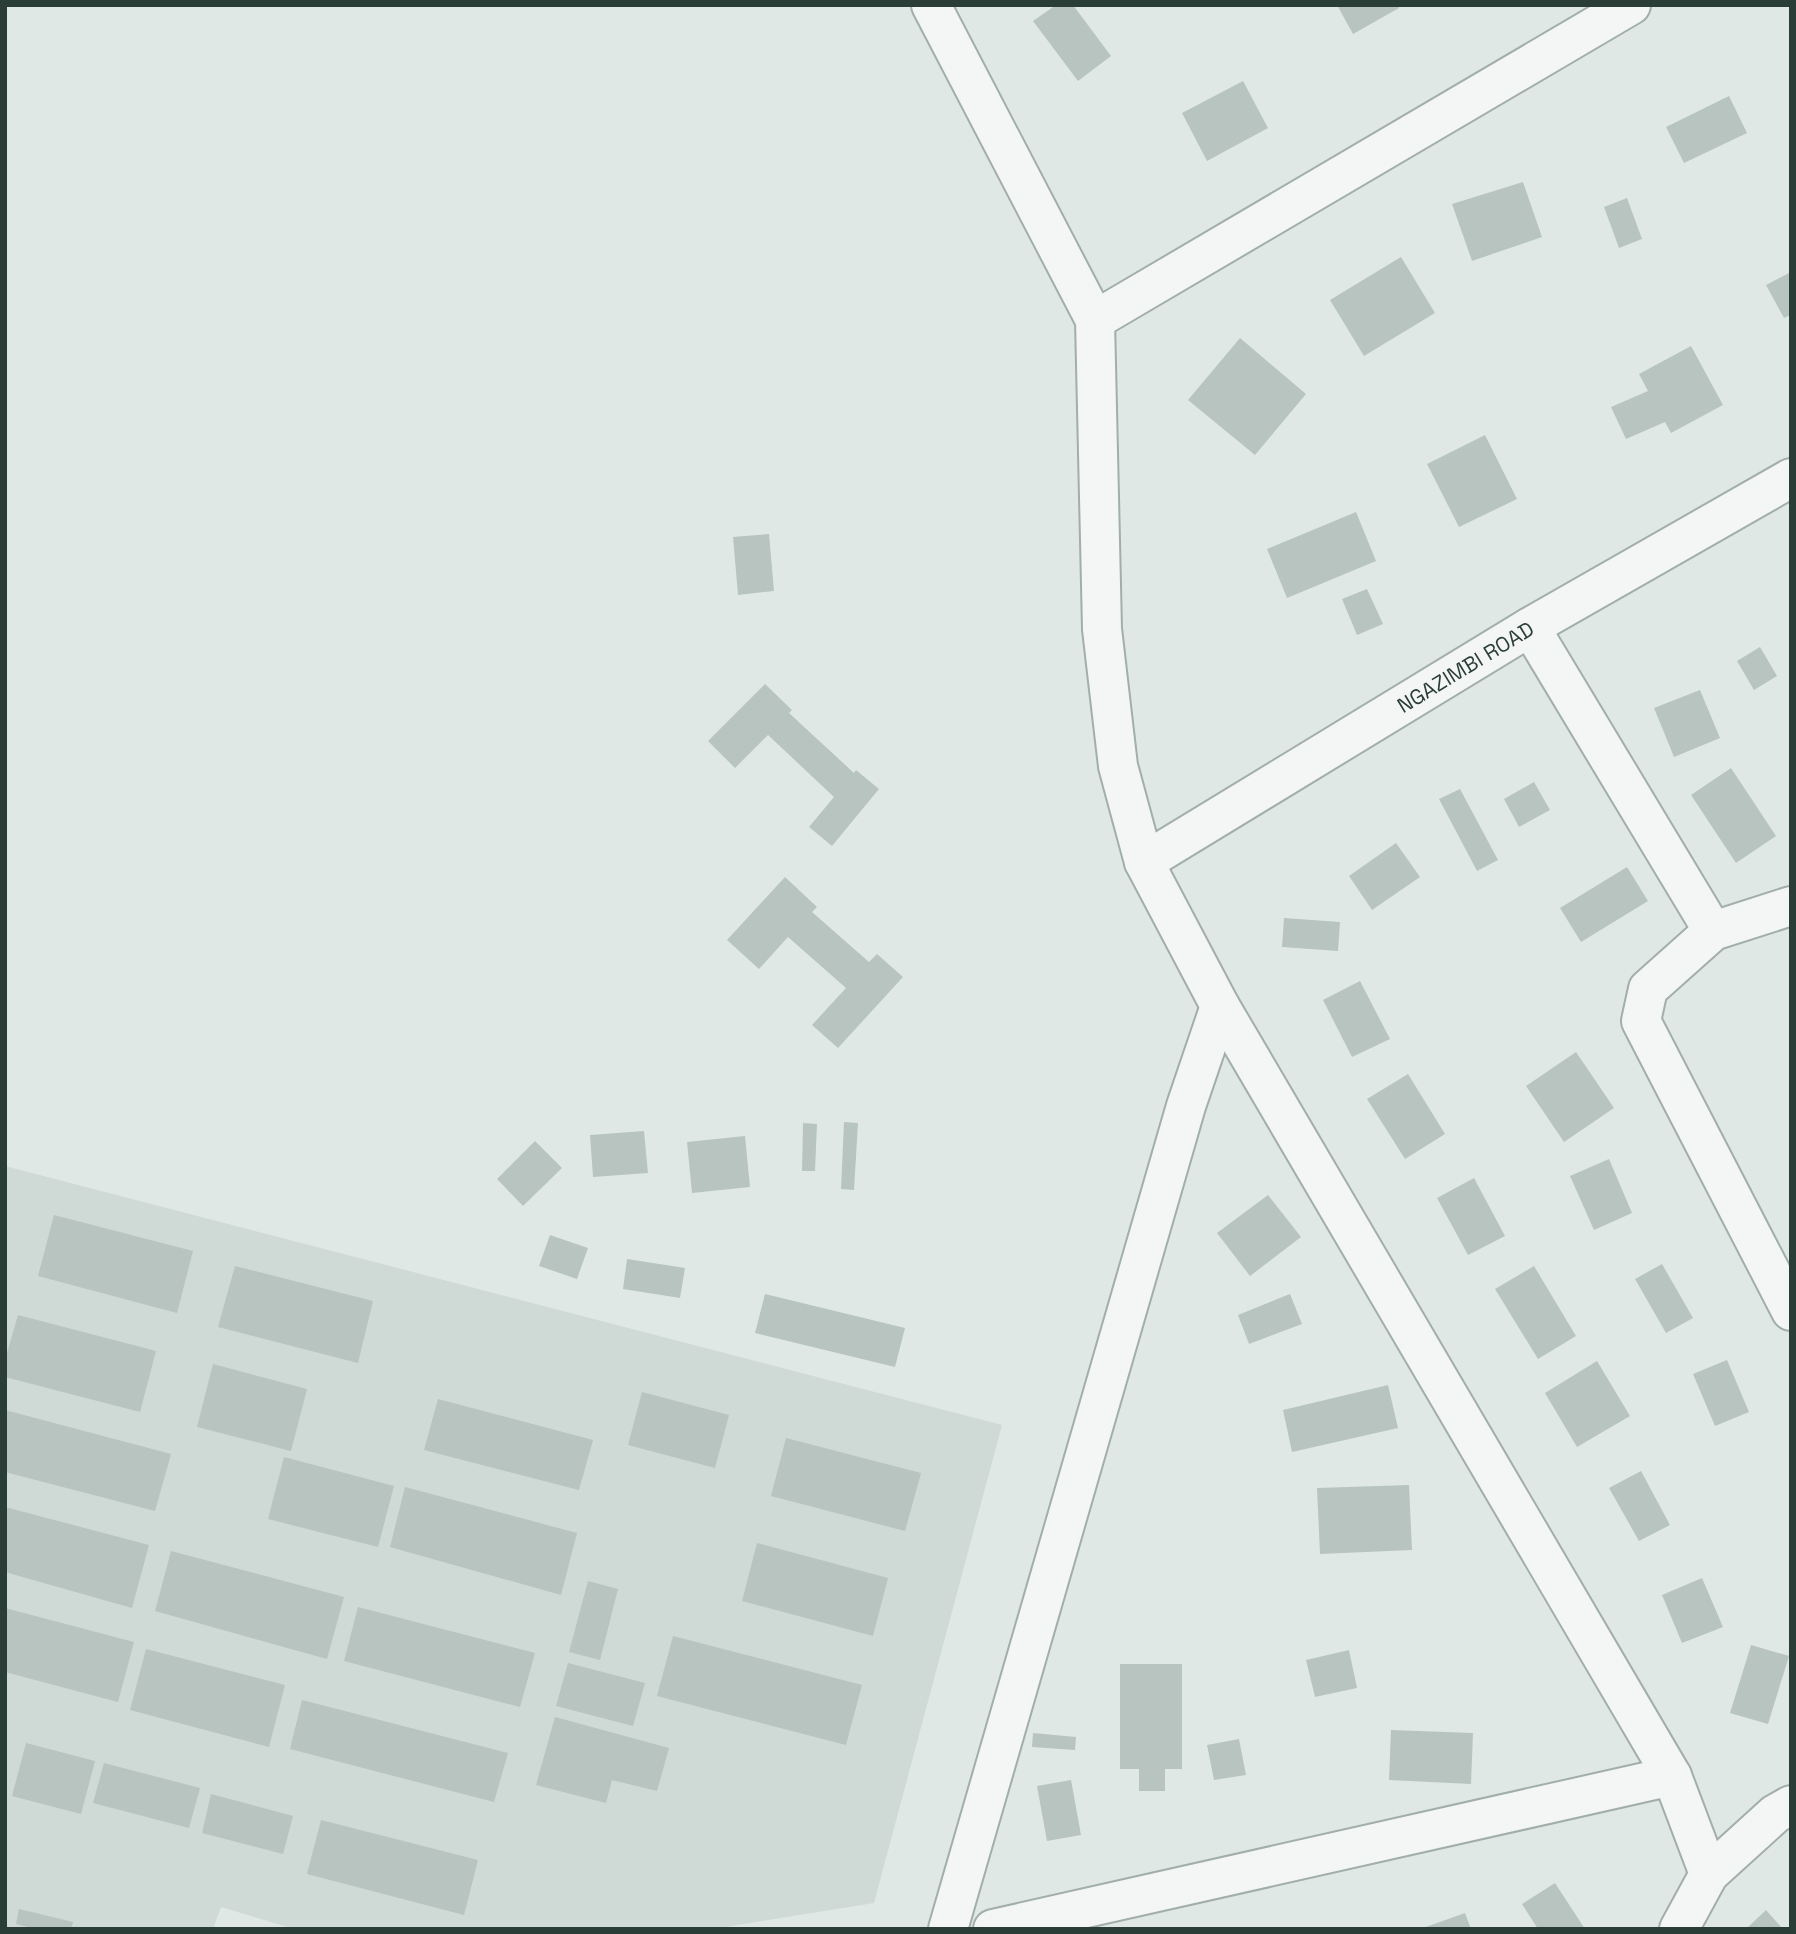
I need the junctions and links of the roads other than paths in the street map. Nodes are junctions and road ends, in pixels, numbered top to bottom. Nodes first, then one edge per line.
1 (931, 5) edge
2 (1632, 5) edge
3 (1095, 320) junction
4 (1791, 478) edge
5 (1530, 627) junction
6 (1144, 862) junction
7 (1791, 906) edge
8 (1713, 931) junction
9 (1220, 1006) junction
10 (1791, 1311) edge
11 (1672, 1776) junction
12 (1791, 1805) edge
13 (1709, 1874) junction
14 (948, 1929) edge
15 (993, 1929) edge
16 (1679, 1929) edge

1 - 3 street
2 - 3 street
3 - 6 street
4 - 5 street, NGAZIMBI ROAD
5 - 6 street, NGAZIMBI ROAD
5 - 8 street
6 - 9 street
7 - 8 street
8 - 10 street
9 - 11 street
9 - 14 street
11 - 13 street
11 - 15 street
12 - 13 street
13 - 16 street

